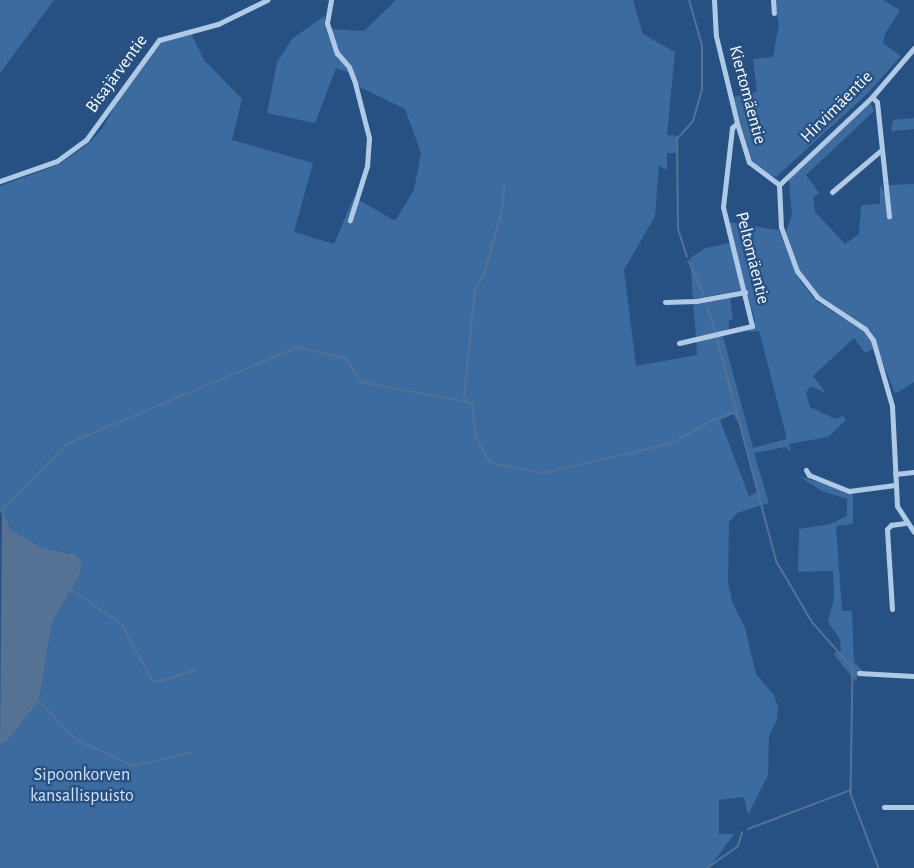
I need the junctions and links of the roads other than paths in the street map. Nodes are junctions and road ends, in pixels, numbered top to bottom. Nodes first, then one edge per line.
1 (267, 0) edge
2 (331, 0) edge
3 (714, 0) edge
4 (773, 0) edge
5 (774, 13) dead end
6 (914, 48) edge
7 (872, 97) junction
8 (737, 123) junction
9 (880, 151) junction
10 (0, 181) edge
11 (779, 185) junction
12 (832, 192) dead end
13 (889, 216) dead end
14 (350, 220) dead end
15 (744, 292) junction
16 (665, 302) dead end
17 (679, 343) dead end
18 (806, 470) dead end
19 (914, 472) edge
20 (895, 474) junction
21 (895, 485) junction
22 (904, 523) junction
23 (914, 531) edge
24 (892, 609) dead end
25 (859, 673) dead end
26 (914, 676) edge
27 (884, 807) dead end
28 (914, 807) edge

1 - 10 street, Bisajärventie
2 - 14 street
3 - 8 street, Kiertomäentie
4 - 5 street
6 - 7 street, Hirvimäentie
7 - 9 street
7 - 11 street, Hirvimäentie
8 - 11 street, Kiertomäentie
8 - 15 street, Peltomäentie
9 - 12 street
9 - 13 street
11 - 20 street
15 - 16 street
15 - 17 street, Peltomäentie
18 - 21 street
19 - 20 street
20 - 21 street
21 - 22 street
22 - 23 street
22 - 24 street
25 - 26 street
27 - 28 street

